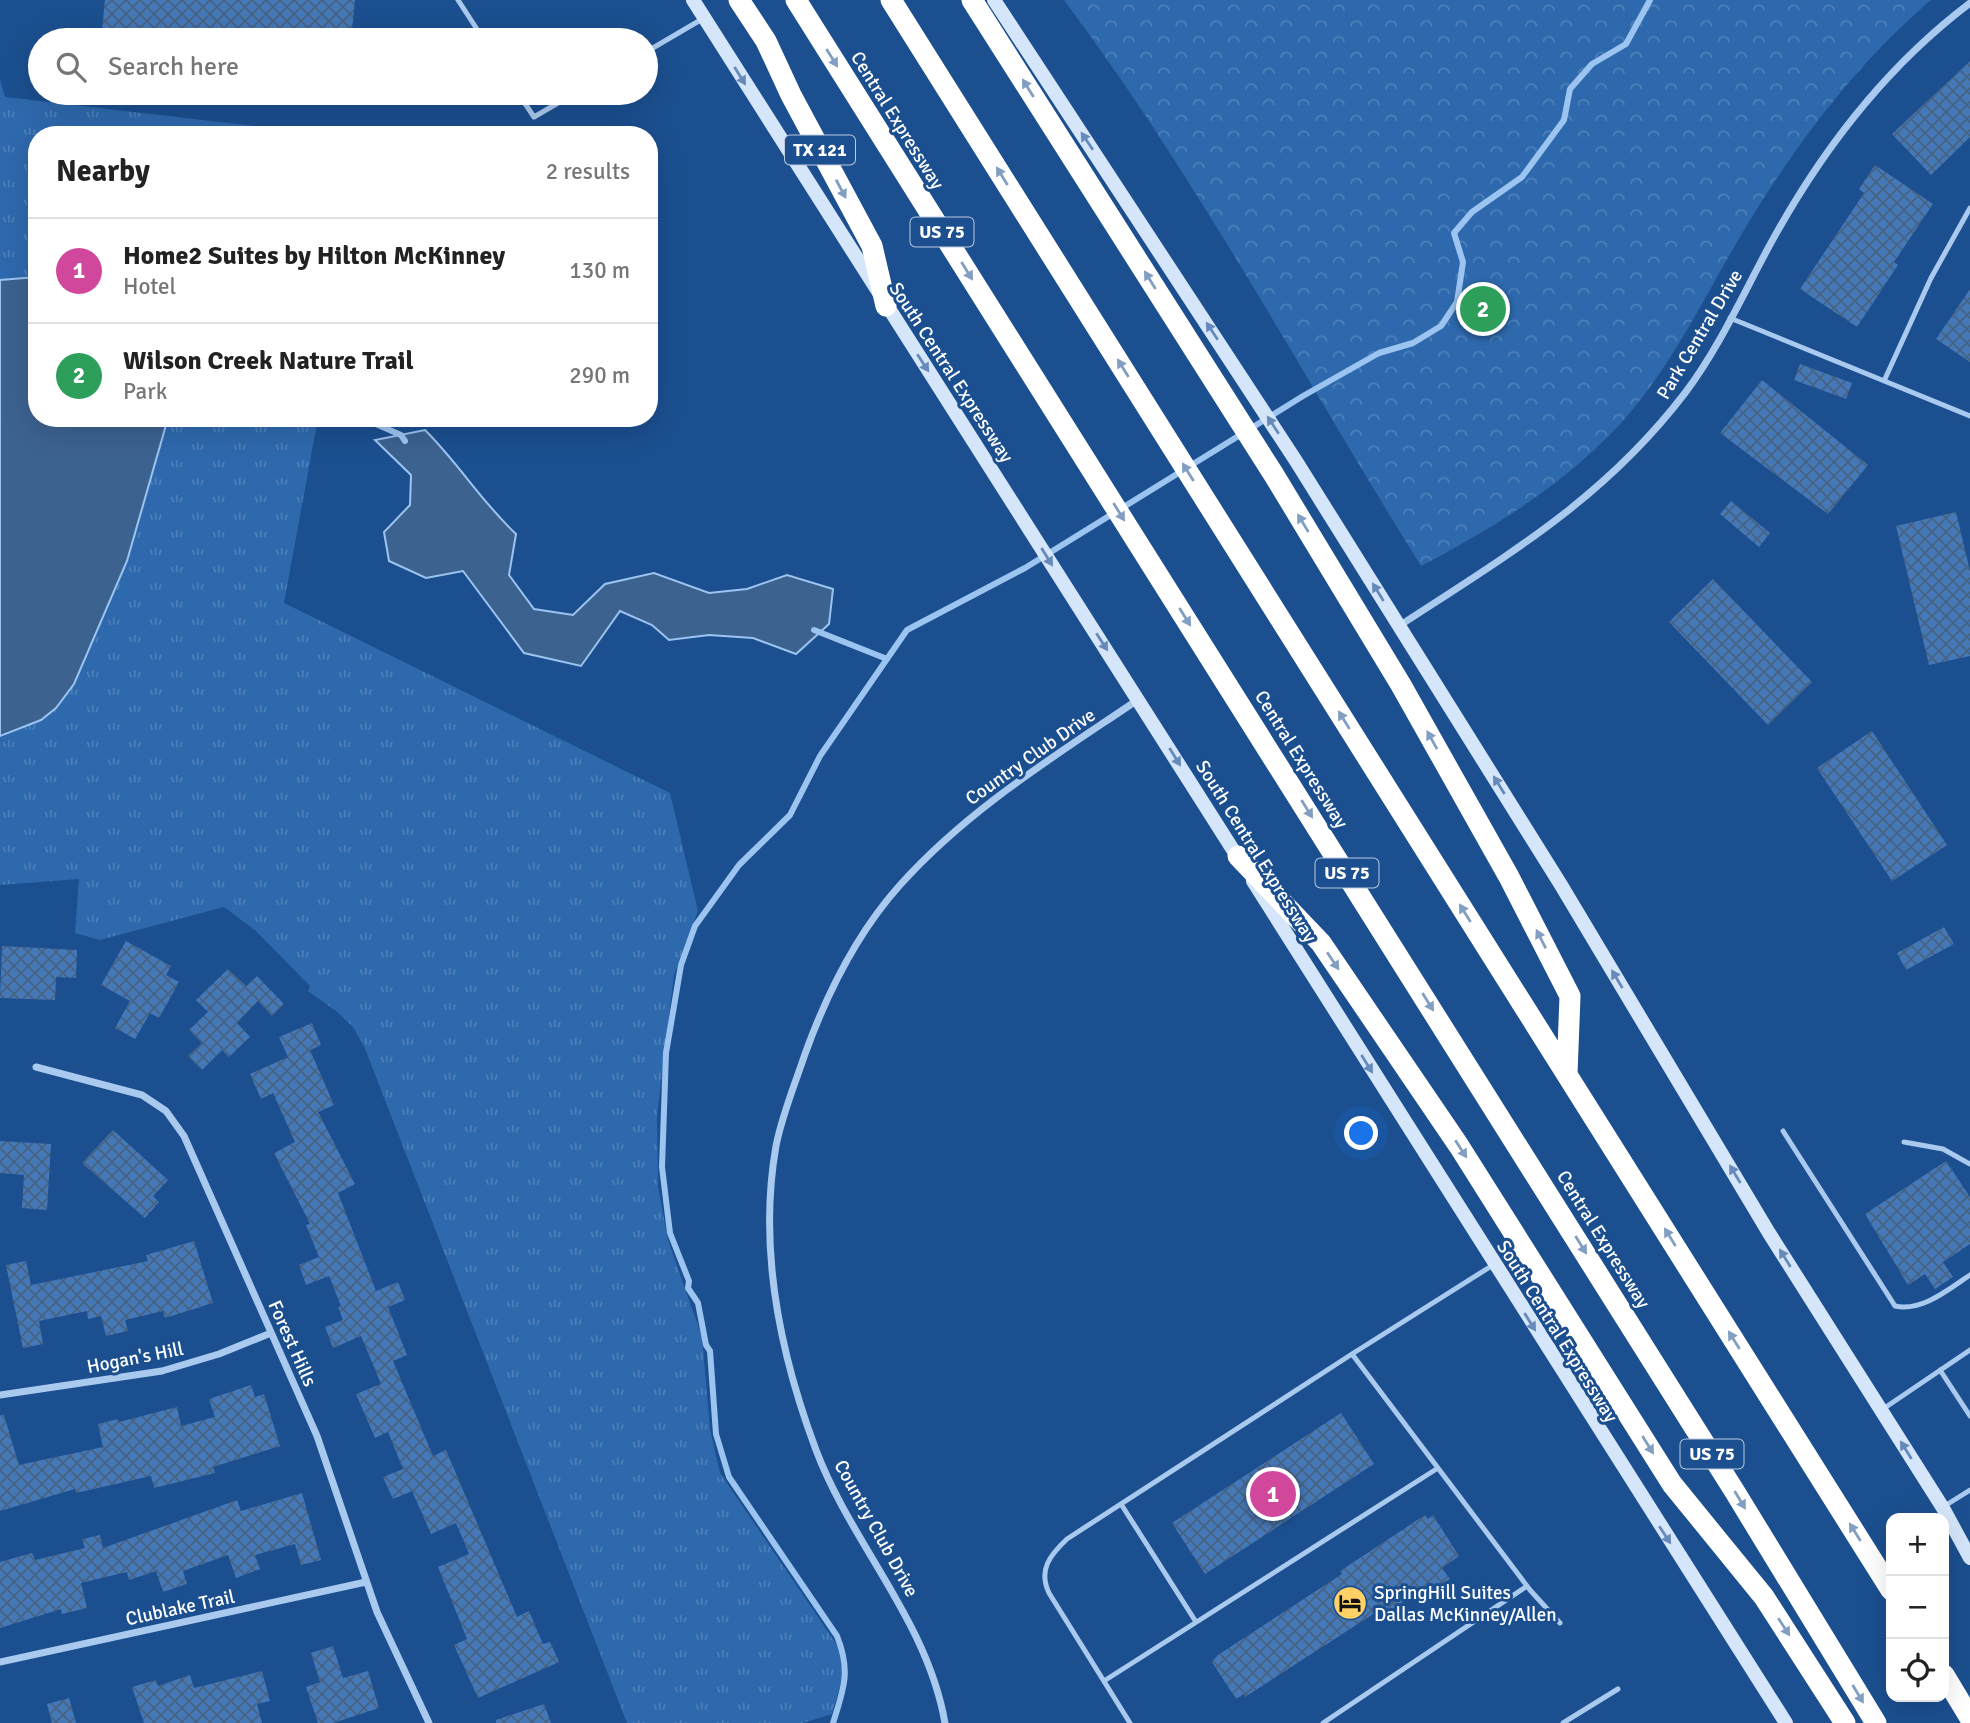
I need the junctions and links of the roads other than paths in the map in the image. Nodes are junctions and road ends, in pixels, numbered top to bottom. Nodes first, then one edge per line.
1 (458, 0) edge
2 (693, 0) edge
3 (739, 0) edge
4 (796, 0) edge
5 (891, 0) edge
6 (972, 0) edge
7 (994, 0) edge
8 (1970, 4) edge
9 (704, 18) junction
10 (476, 28) edge
11 (658, 45) edge
12 (526, 105) edge
13 (554, 105) edge
14 (1970, 208) edge
15 (886, 306) junction
16 (1730, 318) junction
17 (1884, 381) junction
18 (1970, 416) edge
19 (1399, 626) junction
20 (1139, 699) junction
21 (1238, 856) junction
22 (36, 1067) dead end
23 (1567, 1074) junction
24 (1783, 1131) dead end
25 (1904, 1142) dead end
26 (1970, 1164) edge
27 (1493, 1265) junction
28 (1970, 1275) edge
29 (271, 1333) junction
30 (1970, 1350) edge
31 (1352, 1354) junction
32 (1940, 1370) junction
33 (0, 1395) edge
34 (1881, 1410) junction
35 (1970, 1416) edge
36 (1438, 1468) junction
37 (1970, 1490) edge
38 (1121, 1504) junction
39 (1943, 1508) junction
40 (1970, 1538) edge
41 (1970, 1558) edge
42 (366, 1582) junction
43 (1886, 1582) edge
44 (1527, 1586) junction
45 (1196, 1622) junction
46 (1560, 1623) dead end
47 (0, 1662) edge
48 (1104, 1681) junction
49 (1949, 1683) edge
50 (1618, 1689) dead end
51 (1970, 1718) edge
52 (429, 1723) edge
53 (945, 1723) edge
54 (1130, 1723) edge
55 (1323, 1723) edge
56 (1563, 1723) edge
57 (1786, 1723) edge
58 (1845, 1723) edge
59 (1876, 1723) edge

1 - 10 lane
2 - 9 main road, South Central Expressway
3 -> 15 highway, TX 121
4 -> 59 highway, Central Expressway / US 75
23 -> 5 highway
23 -> 6 highway
19 -> 7 main road
8 - 16 street, Park Central Drive
9 - 11 lane
9 -> 15 main road, South Central Expressway
12 - 13 lane
14 - 17 lane
15 -> 20 main road, South Central Expressway
16 - 17 lane
16 - 19 street, Park Central Drive
17 - 18 lane
34 -> 19 main road
20 -> 21 main road, South Central Expressway
20 - 53 street, Country Club Drive
21 -> 27 main road, South Central Expressway
21 -> 58 highway
22 - 29 street, Forest Hills
43 -> 23 highway
24 - 28 lane
25 - 26 lane
27 - 31 lane
27 -> 57 main road, South Central Expressway
29 - 33 street, Hogan's Hill
29 - 42 street, Forest Hills
30 - 32 lane
31 - 36 lane
31 - 38 lane
32 - 34 lane
32 - 35 lane
39 -> 34 main road
36 - 44 lane
36 - 45 lane
37 - 39 lane
38 - 45 lane
38 - 48 lane
39 - 40 main road
39 - 41 main road
42 - 47 street, Clublake Trail
42 - 52 street, Forest Hills
44 - 46 lane
44 - 55 lane
45 - 48 lane
48 - 54 lane
49 - 51 highway
50 - 56 lane

